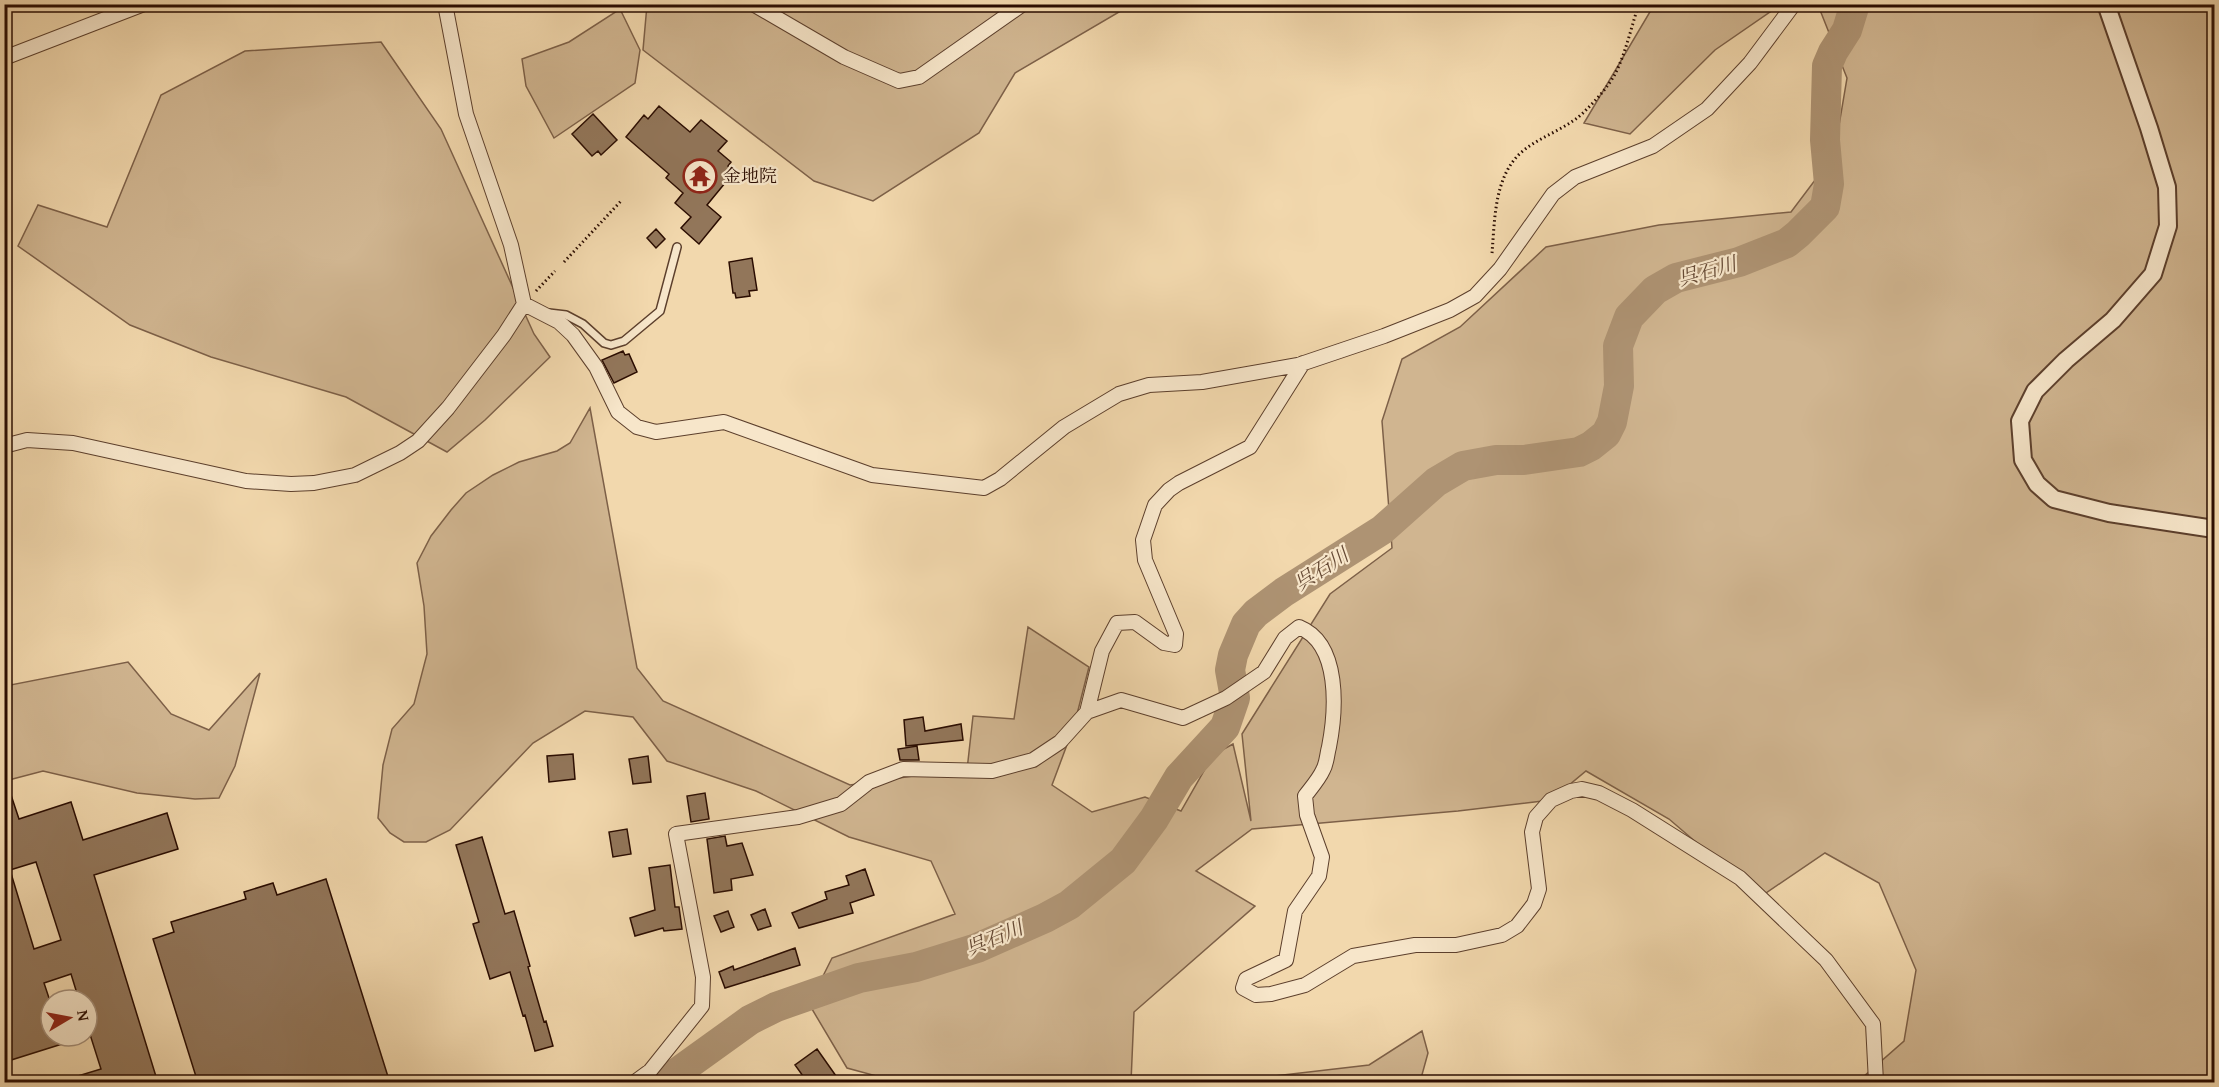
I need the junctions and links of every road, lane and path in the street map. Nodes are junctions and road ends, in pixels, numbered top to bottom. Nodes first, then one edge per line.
1 (144, 4) edge
2 (445, 4) edge
3 (753, 4) edge
4 (1023, 4) edge
5 (1639, 4) edge
6 (1794, 4) edge
7 (2106, 4) edge
8 (4, 58) edge
9 (621, 201) dead end
10 (677, 247) dead end
11 (564, 262) dead end
12 (555, 271) dead end
13 (1491, 278) junction
14 (524, 304) junction
15 (540, 311) junction
16 (1303, 363) junction
17 (4, 446) edge
18 (2214, 529) edge
19 (1087, 712) junction
20 (635, 1083) edge
21 (1876, 1083) edge

1 - 8 street
2 - 14 street
3 - 4 street
5 - 13 path
6 - 13 street
7 - 18 street
9 - 11 path
10 - 15 lane
12 - 14 path
13 - 16 street
14 - 15 street
14 - 17 street
15 - 16 street
16 - 19 street
19 - 20 street
19 - 21 street

